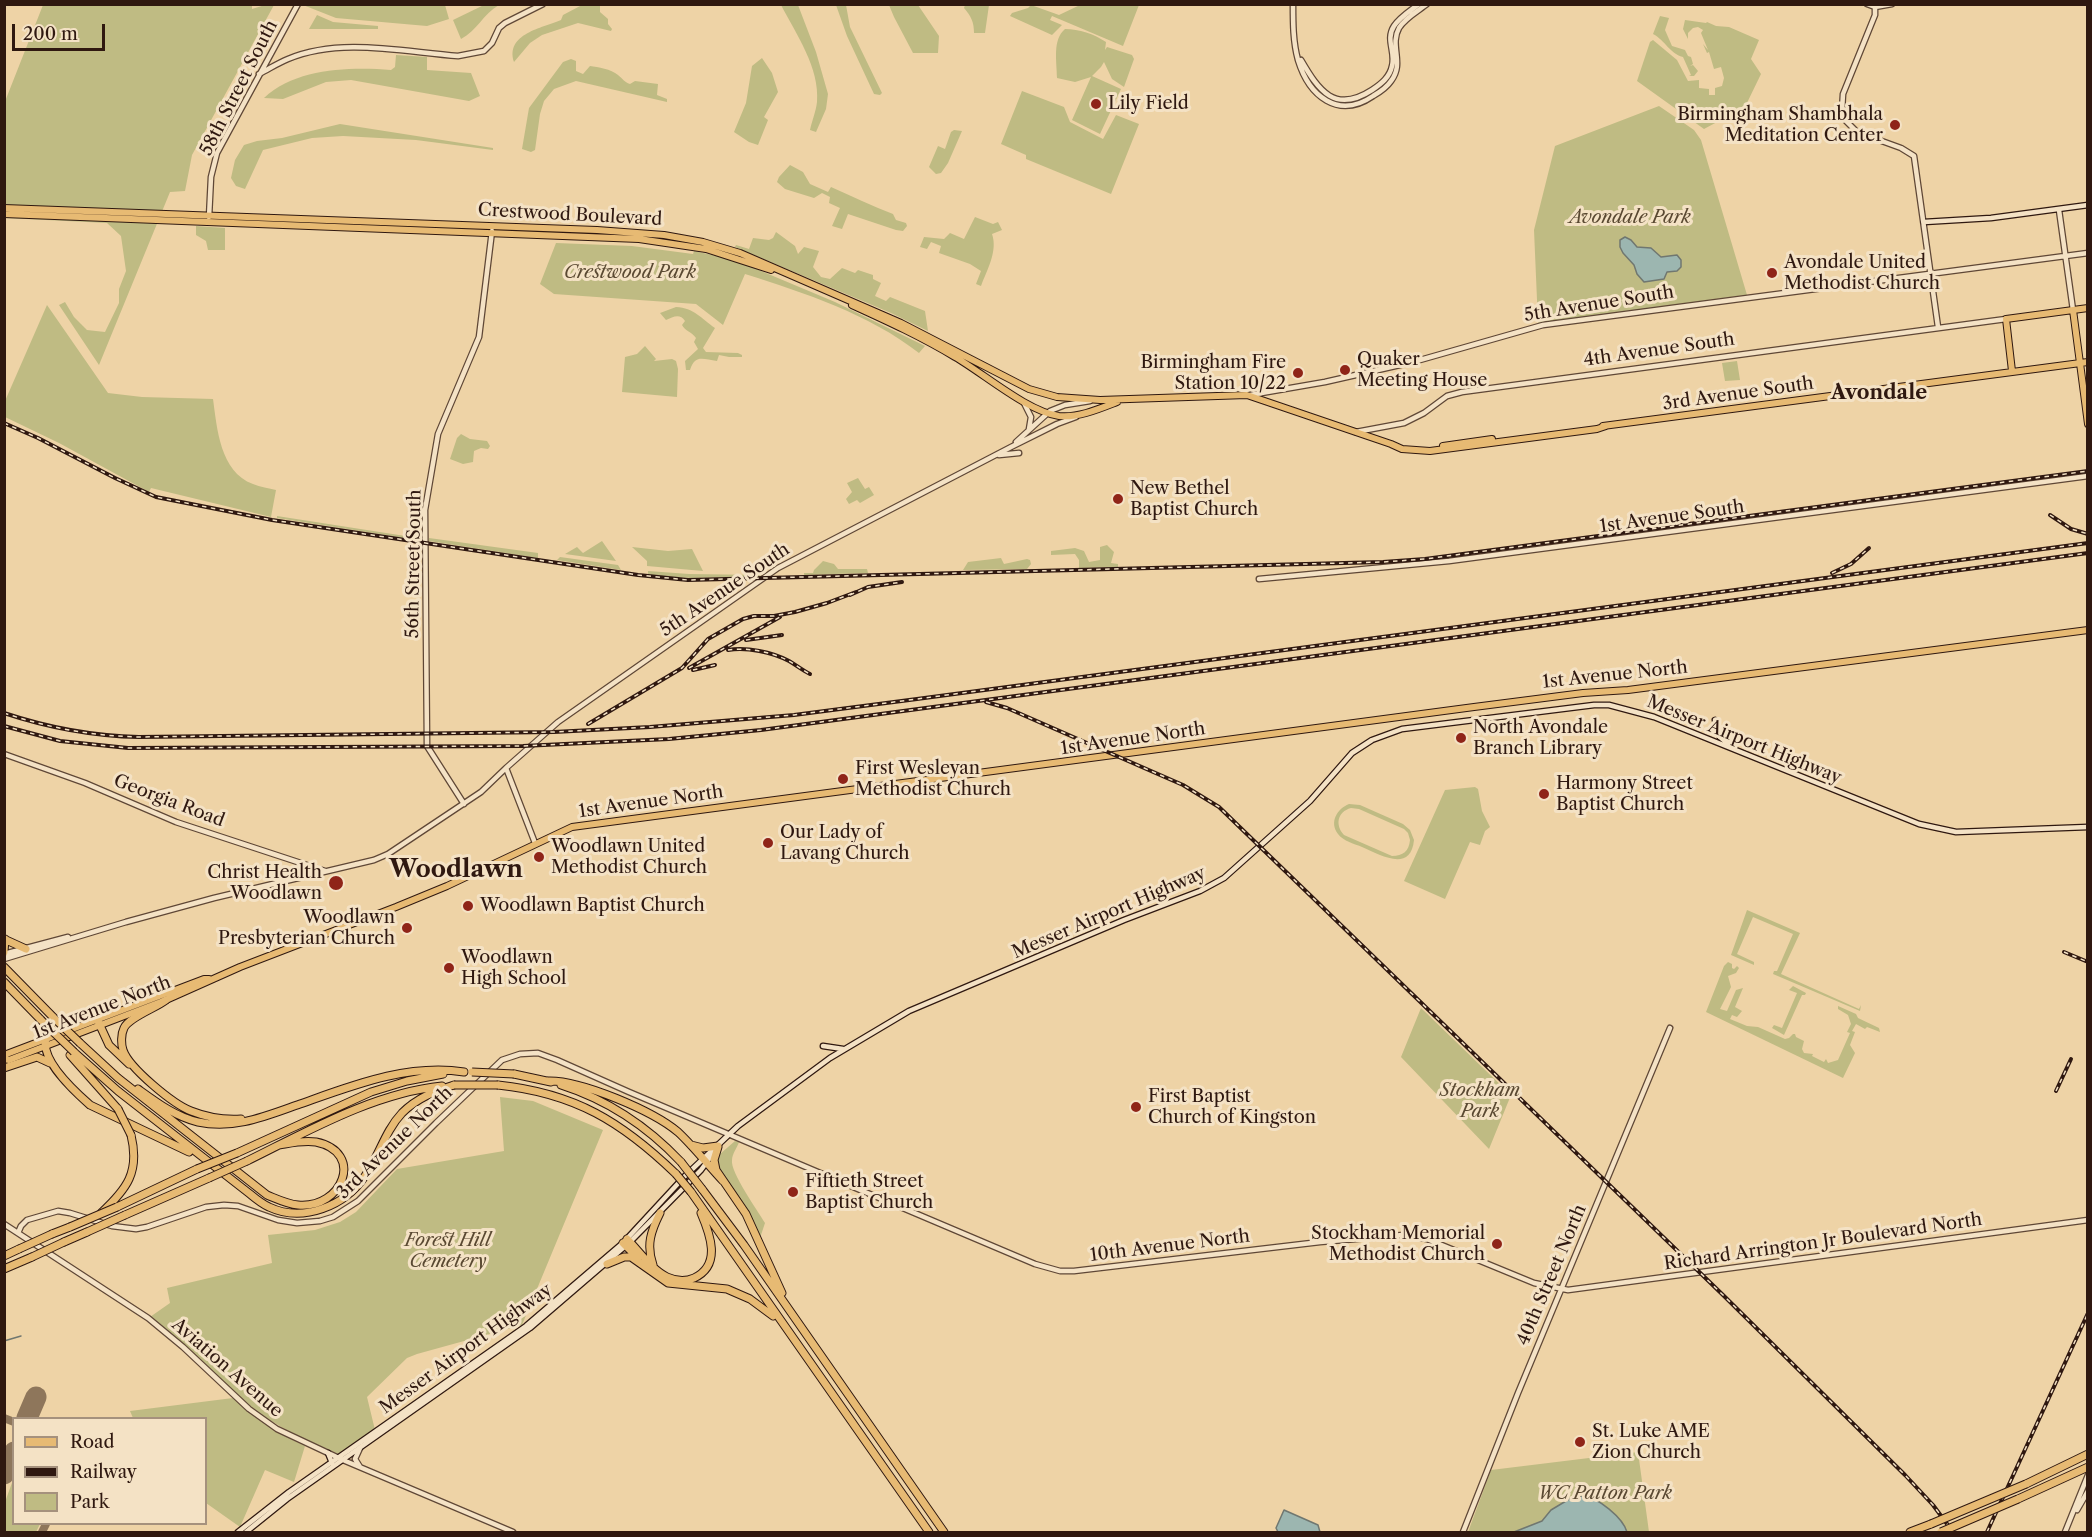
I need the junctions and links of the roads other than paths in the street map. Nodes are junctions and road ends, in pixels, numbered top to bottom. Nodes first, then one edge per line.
1 (298, 4) edge
2 (543, 4) edge
3 (1293, 4) edge
4 (1419, 4) edge
5 (1427, 4) edge
6 (1867, 4) edge
7 (1892, 4) edge
8 (1875, 7) junction
9 (1298, 56) junction
10 (260, 74) junction
11 (2088, 205) edge
12 (4, 208) edge
13 (2059, 210) junction
14 (4, 214) edge
15 (209, 219) junction
16 (1924, 222) junction
17 (492, 226) junction
18 (491, 233) junction
19 (2088, 253) edge
20 (2066, 256) junction
21 (1931, 274) junction
22 (2088, 308) edge
23 (2073, 310) junction
24 (2006, 319) junction
25 (1938, 327) junction
26 (2088, 362) edge
27 (2080, 363) junction
28 (2012, 371) junction
29 (1272, 390) junction
30 (1247, 395) junction
31 (1020, 399) junction
32 (1100, 400) junction
33 (1120, 400) junction
34 (1277, 405) junction
35 (1047, 413) junction
36 (1081, 414) junction
37 (2088, 424) edge
38 (1380, 426) junction
39 (1356, 432) junction
40 (1027, 434) junction
41 (1381, 441) junction
42 (1013, 447) junction
43 (1019, 453) dead end
44 (996, 456) junction
45 (2088, 476) edge
46 (1259, 579) dead end
47 (2088, 630) edge
48 (1715, 720) dead end
49 (1739, 751) junction
50 (4, 754) edge
51 (506, 768) junction
52 (464, 804) junction
53 (2088, 827) edge
54 (535, 843) junction
55 (325, 871) junction
56 (83, 935) junction
57 (5, 939) edge
58 (26, 949) junction
59 (4, 955) edge
60 (6, 968) edge
61 (209, 979) junction
62 (4, 982) edge
63 (936, 991) dead end
64 (939, 998) junction
65 (166, 1000) junction
66 (98, 1022) junction
67 (1670, 1028) dead end
68 (45, 1042) junction
69 (823, 1046) dead end
70 (845, 1049) junction
71 (90, 1052) junction
72 (72, 1054) junction
73 (4, 1057) edge
74 (53, 1065) junction
75 (4, 1068) edge
76 (136, 1068) junction
77 (464, 1072) junction
78 (548, 1081) junction
79 (454, 1085) junction
80 (267, 1115) junction
81 (730, 1134) junction
82 (279, 1145) junction
83 (691, 1145) junction
84 (719, 1146) junction
85 (704, 1161) junction
86 (207, 1162) junction
87 (723, 1180) junction
88 (696, 1199) junction
89 (114, 1205) junction
90 (660, 1213) junction
91 (2088, 1220) edge
92 (4, 1224) edge
93 (18, 1233) junction
94 (627, 1243) junction
95 (4, 1256) edge
96 (607, 1264) junction
97 (654, 1267) junction
98 (4, 1269) edge
99 (659, 1278) junction
100 (1562, 1290) junction
101 (801, 1327) junction
102 (786, 1329) junction
103 (360, 1448) junction
104 (328, 1453) junction
105 (2085, 1455) edge
106 (340, 1459) junction
107 (332, 1463) junction
108 (2088, 1467) edge
109 (365, 1470) junction
110 (2088, 1475) edge
111 (2088, 1491) edge
112 (2073, 1515) junction
113 (238, 1533) edge
114 (246, 1533) edge
115 (513, 1533) edge
116 (929, 1533) edge
117 (944, 1533) edge
118 (1463, 1533) edge
119 (1910, 1533) edge
120 (1941, 1533) edge
121 (2065, 1533) edge

1 - 10 street, 58th Street South
2 - 10 street
3 - 9 street
4 - 9 street
5 - 9 street
6 - 8 street
7 - 8 street
8 - 16 street
10 - 15 street, 58th Street South
11 - 13 street
12 - 15 main road, Crestwood Boulevard
13 - 16 street
13 - 20 street
14 - 15 main road, Crestwood Boulevard
15 - 17 main road, Crestwood Boulevard
15 - 18 main road, Crestwood Boulevard
16 - 21 street
17 - 18 street, 56th Street South
17 - 32 main road, Crestwood Boulevard
18 - 31 main road, Crestwood Boulevard
18 - 52 street, 56th Street South
19 - 20 street, 5th Avenue South
20 - 21 street, 5th Avenue South
20 - 23 street
21 - 25 street
21 - 29 street, 5th Avenue South
22 - 23 main road, 4th Avenue South
23 - 24 main road, 4th Avenue South
23 - 27 main road
24 - 25 street, 4th Avenue South
24 - 28 main road
25 - 38 street, 4th Avenue South
26 - 27 main road, 3rd Avenue South
27 - 28 main road, 3rd Avenue South
27 - 37 main road
28 - 41 main road, 3rd Avenue South
29 - 30 street, 5th Avenue South
29 - 34 street
30 - 33 main road, 5th Avenue South
30 - 34 main road
31 - 35 main road, Crestwood Boulevard
31 - 40 street
32 - 33 main road, 5th Avenue South
32 - 35 street, 5th Avenue South
33 - 36 main road, 5th Avenue South
34 - 39 main road
35 - 36 main road, Crestwood Boulevard
35 - 40 street, 5th Avenue South
36 - 42 street, 5th Avenue South
38 - 39 street, 4th Avenue South
38 - 41 street
39 - 41 main road, 3rd Avenue South
40 - 42 street, 5th Avenue South
42 - 44 street, 5th Avenue South
43 - 44 street
44 - 51 street, 5th Avenue South
45 - 46 street, 1st Avenue South
47 - 54 main road, 1st Avenue North
48 - 49 street
49 - 53 street, Messer Airport Highway
49 - 64 street, Messer Airport Highway
50 - 55 street, Georgia Road
51 - 52 street
51 - 54 street
52 - 55 street
54 - 61 main road, 1st Avenue North
55 - 56 street
56 - 58 street
56 - 59 street
57 - 58 highway
57 - 59 highway
58 - 59 street
60 - 71 highway, bridge
61 - 65 main road, 1st Avenue North
61 - 66 main road, 1st Avenue North
62 - 72 highway, bridge
63 - 64 street
64 - 70 street, Messer Airport Highway
65 - 66 main road, 1st Avenue North
65 - 76 highway
66 - 68 main road, 1st Avenue North
66 - 76 highway
67 - 100 street, 40th Street North
68 - 73 main road, 1st Avenue North
68 - 74 highway
69 - 70 street
70 - 81 street, Messer Airport Highway
71 - 80 highway
71 - 82 highway
72 - 86 highway
72 - 89 highway, bridge
74 - 75 highway
74 - 86 highway
76 - 80 highway
77 - 78 highway, bridge
77 - 80 highway
77 - 89 highway, bridge
78 - 83 highway
78 - 101 highway, bridge
79 - 82 highway
79 - 86 highway
79 - 88 highway, bridge
81 - 84 street, Messer Airport Highway
81 - 93 street, 3rd Avenue North
81 - 100 street, 10th Avenue North
82 - 98 highway, bridge
83 - 84 highway
83 - 85 highway
84 - 85 street, Messer Airport Highway
84 - 87 highway
85 - 87 highway
85 - 90 street, Messer Airport Highway
85 - 94 street, Messer Airport Highway
87 - 101 highway
88 - 97 highway
88 - 102 highway
89 - 95 highway, bridge
90 - 94 street, Messer Airport Highway
90 - 97 highway
91 - 100 street, Richard Arrington Jr Boulevard North
92 - 93 street, Aviation Avenue
93 - 104 street, Aviation Avenue
94 - 96 street, Messer Airport Highway
94 - 97 highway
94 - 99 highway
94 - 106 street, Messer Airport Highway
96 - 99 highway
96 - 103 street, Messer Airport Highway
99 - 102 highway
100 - 118 street, 40th Street North
101 - 117 highway
102 - 116 highway
103 - 106 street, Messer Airport Highway
103 - 109 street
104 - 106 street, Aviation Avenue
104 - 107 street
105 - 119 highway, bridge
106 - 107 street, Messer Airport Highway
106 - 109 street, Aviation Avenue
106 - 114 street, Messer Airport Highway
107 - 113 street, Messer Airport Highway
108 - 120 highway, bridge
109 - 115 street, Aviation Avenue
110 - 112 street
111 - 112 street
112 - 121 street

